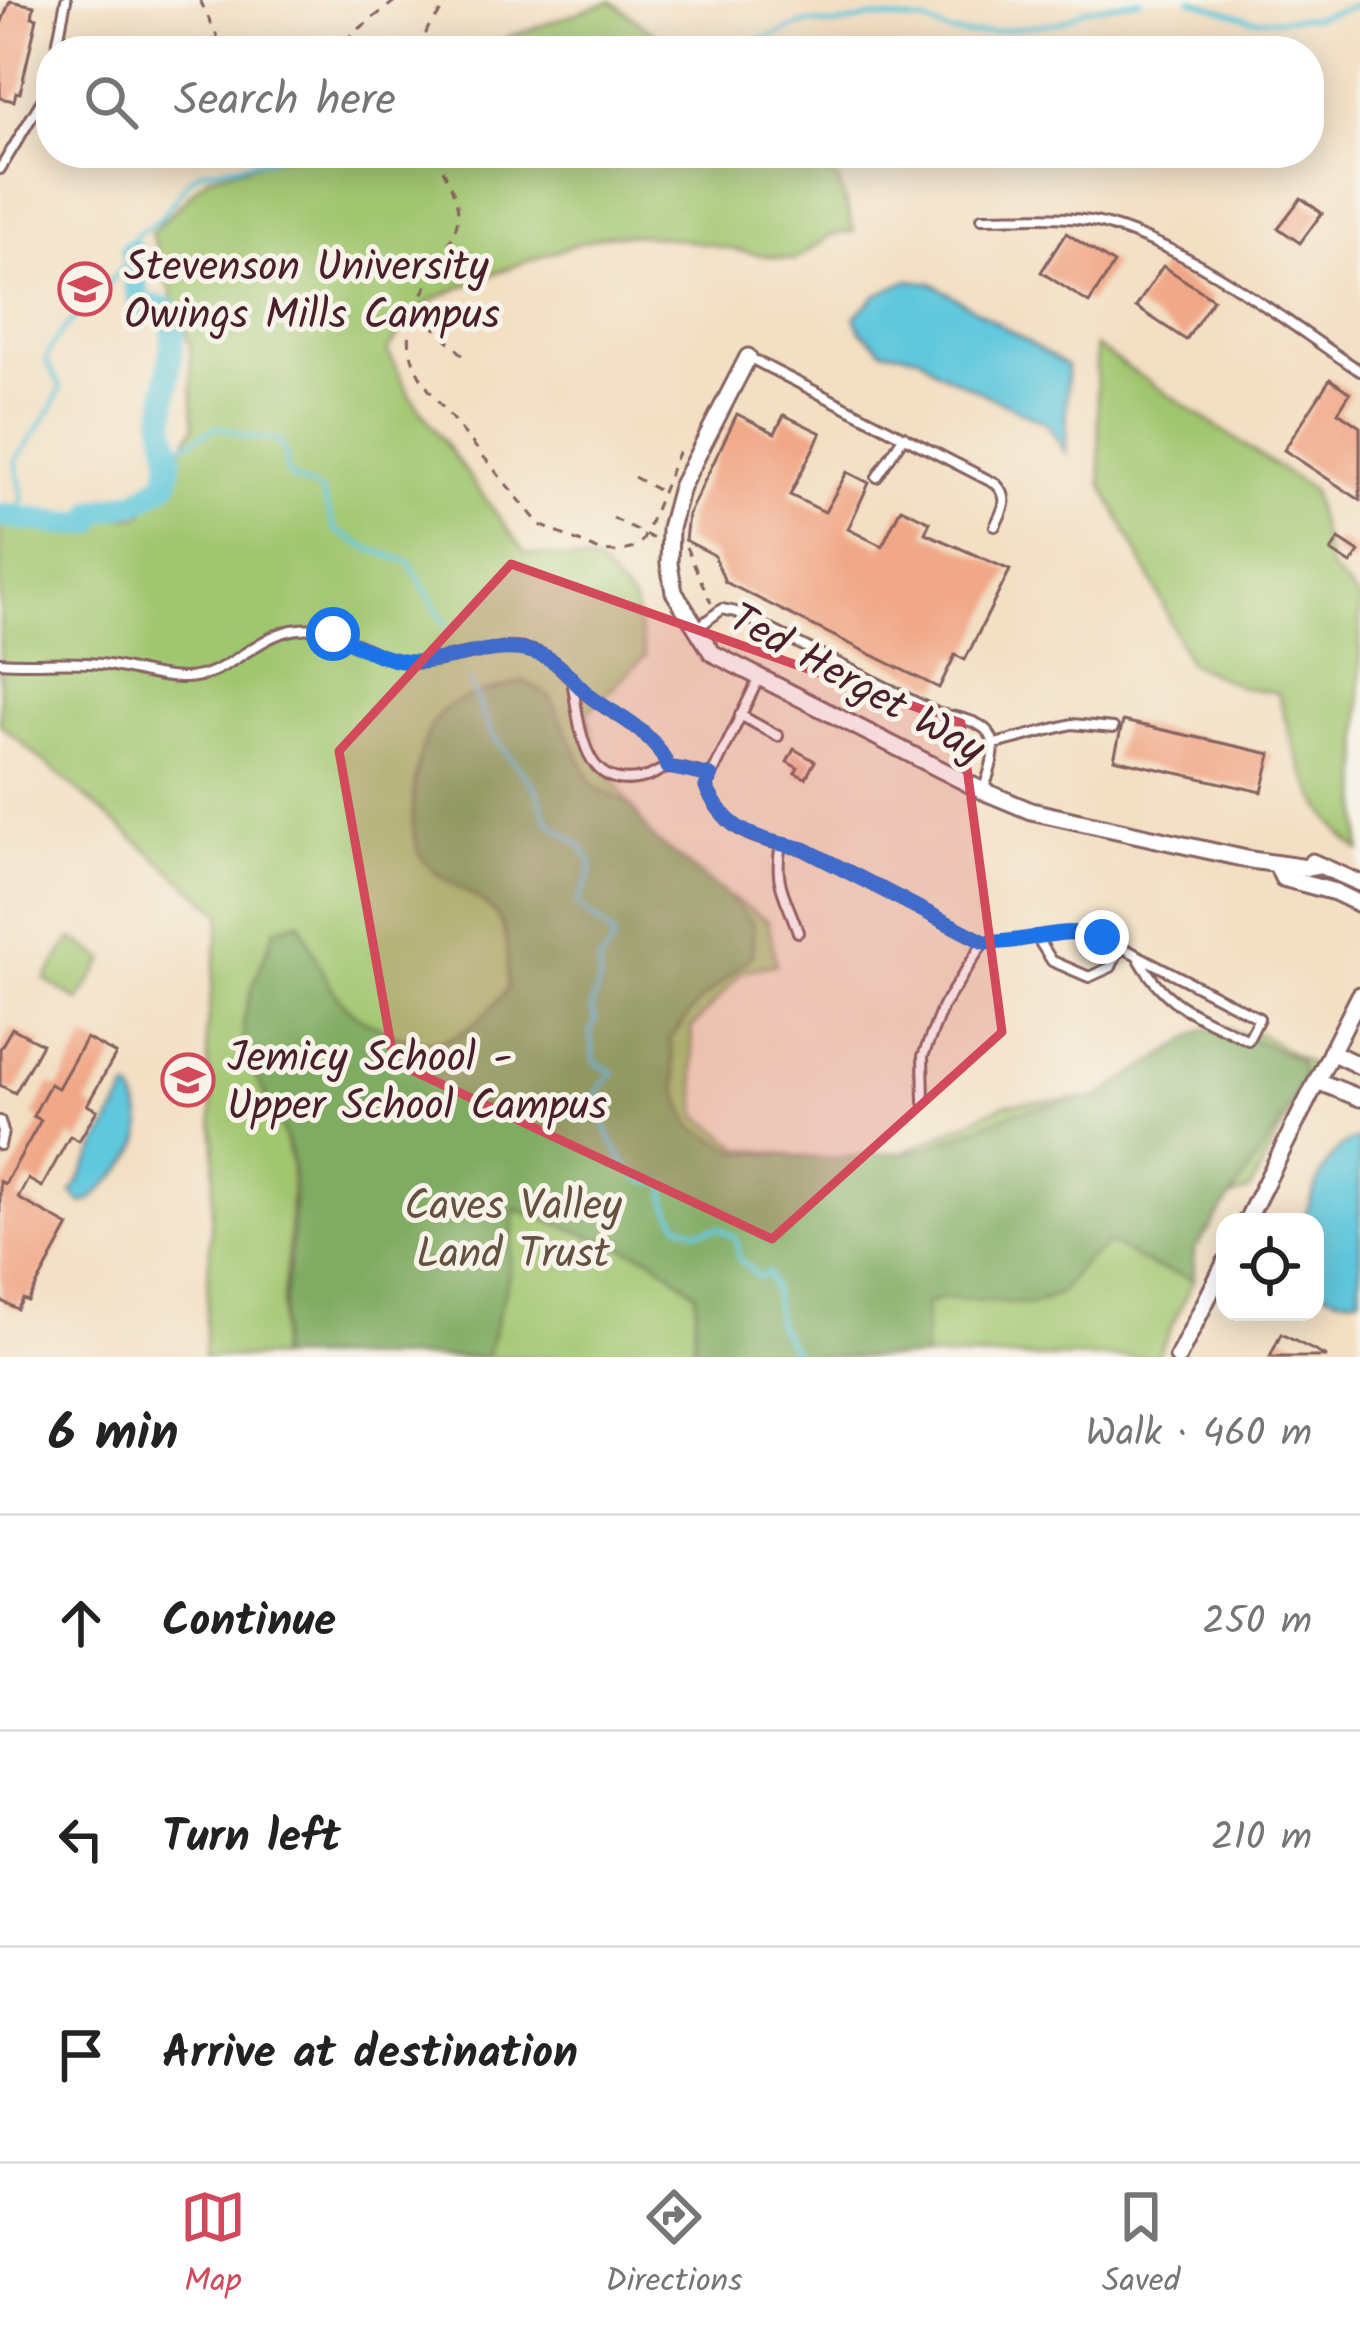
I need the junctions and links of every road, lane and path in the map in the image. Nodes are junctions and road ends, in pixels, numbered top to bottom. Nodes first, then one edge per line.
1 (66, 0) edge
2 (200, 0) edge
3 (396, 0) edge
4 (449, 0) edge
5 (59, 36) edge
6 (217, 36) edge
7 (351, 36) edge
8 (425, 36) edge
9 (36, 110) edge
10 (441, 168) edge
11 (0, 170) edge
12 (982, 218) dead end
13 (416, 310) junction
14 (748, 357) joint
15 (466, 358) dead end
16 (1360, 371) edge
17 (904, 436) junction
18 (679, 450) dead end
19 (878, 476) dead end
20 (634, 477) dead end
21 (660, 491) junction
22 (995, 526) dead end
23 (694, 630) junction
24 (0, 662) edge
25 (760, 677) junction
26 (572, 679) junction
27 (740, 715) junction
28 (1113, 728) dead end
29 (778, 736) dead end
30 (994, 744) junction
31 (668, 767) junction
32 (711, 776) junction
33 (983, 791) junction
34 (781, 844) junction
35 (1277, 865) junction
36 (1311, 872) junction
37 (1360, 883) edge
38 (1360, 904) edge
39 (798, 932) dead end
40 (1036, 937) junction
41 (984, 942) junction
42 (1120, 947) junction
43 (1137, 955) junction
44 (1360, 995) edge
45 (1331, 1052) junction
46 (1360, 1066) edge
47 (1316, 1081) junction
48 (1360, 1098) edge
49 (924, 1102) dead end
50 (0, 1121) edge
51 (0, 1145) edge
52 (1250, 1213) edge
53 (1216, 1294) edge
54 (1178, 1357) edge

1 - 5 lane
2 - 6 path
3 - 7 path
4 - 8 path
9 - 11 lane
10 - 13 path
12 - 16 lane
13 - 15 path
13 - 21 path
14 - 17 lane
14 - 23 street, Ted Herget Way
17 - 19 lane
17 - 22 lane
18 - 21 path
20 - 21 path
23 - 25 street, Ted Herget Way
23 - 30 lane
24 - 26 lane
25 - 27 lane
25 - 33 street, Ted Herget Way
26 - 31 lane
26 - 31 lane
27 - 29 lane
27 - 32 lane
28 - 30 lane
30 - 33 lane
31 - 32 lane
32 - 34 lane
33 - 35 street, Ted Herget Way
34 - 39 lane
34 - 41 lane
35 - 36 street, Ted Herget Way
35 - 36 street, Ted Herget Way
36 - 37 street, Ted Herget Way
36 - 38 street, Ted Herget Way
40 - 41 lane
40 - 42 lane
40 - 42 lane
41 - 49 lane
42 - 43 lane
43 - 43 lane
44 - 45 street
45 - 46 street
45 - 47 street
47 - 48 street
47 - 52 street
50 - 51 lane
53 - 54 street

